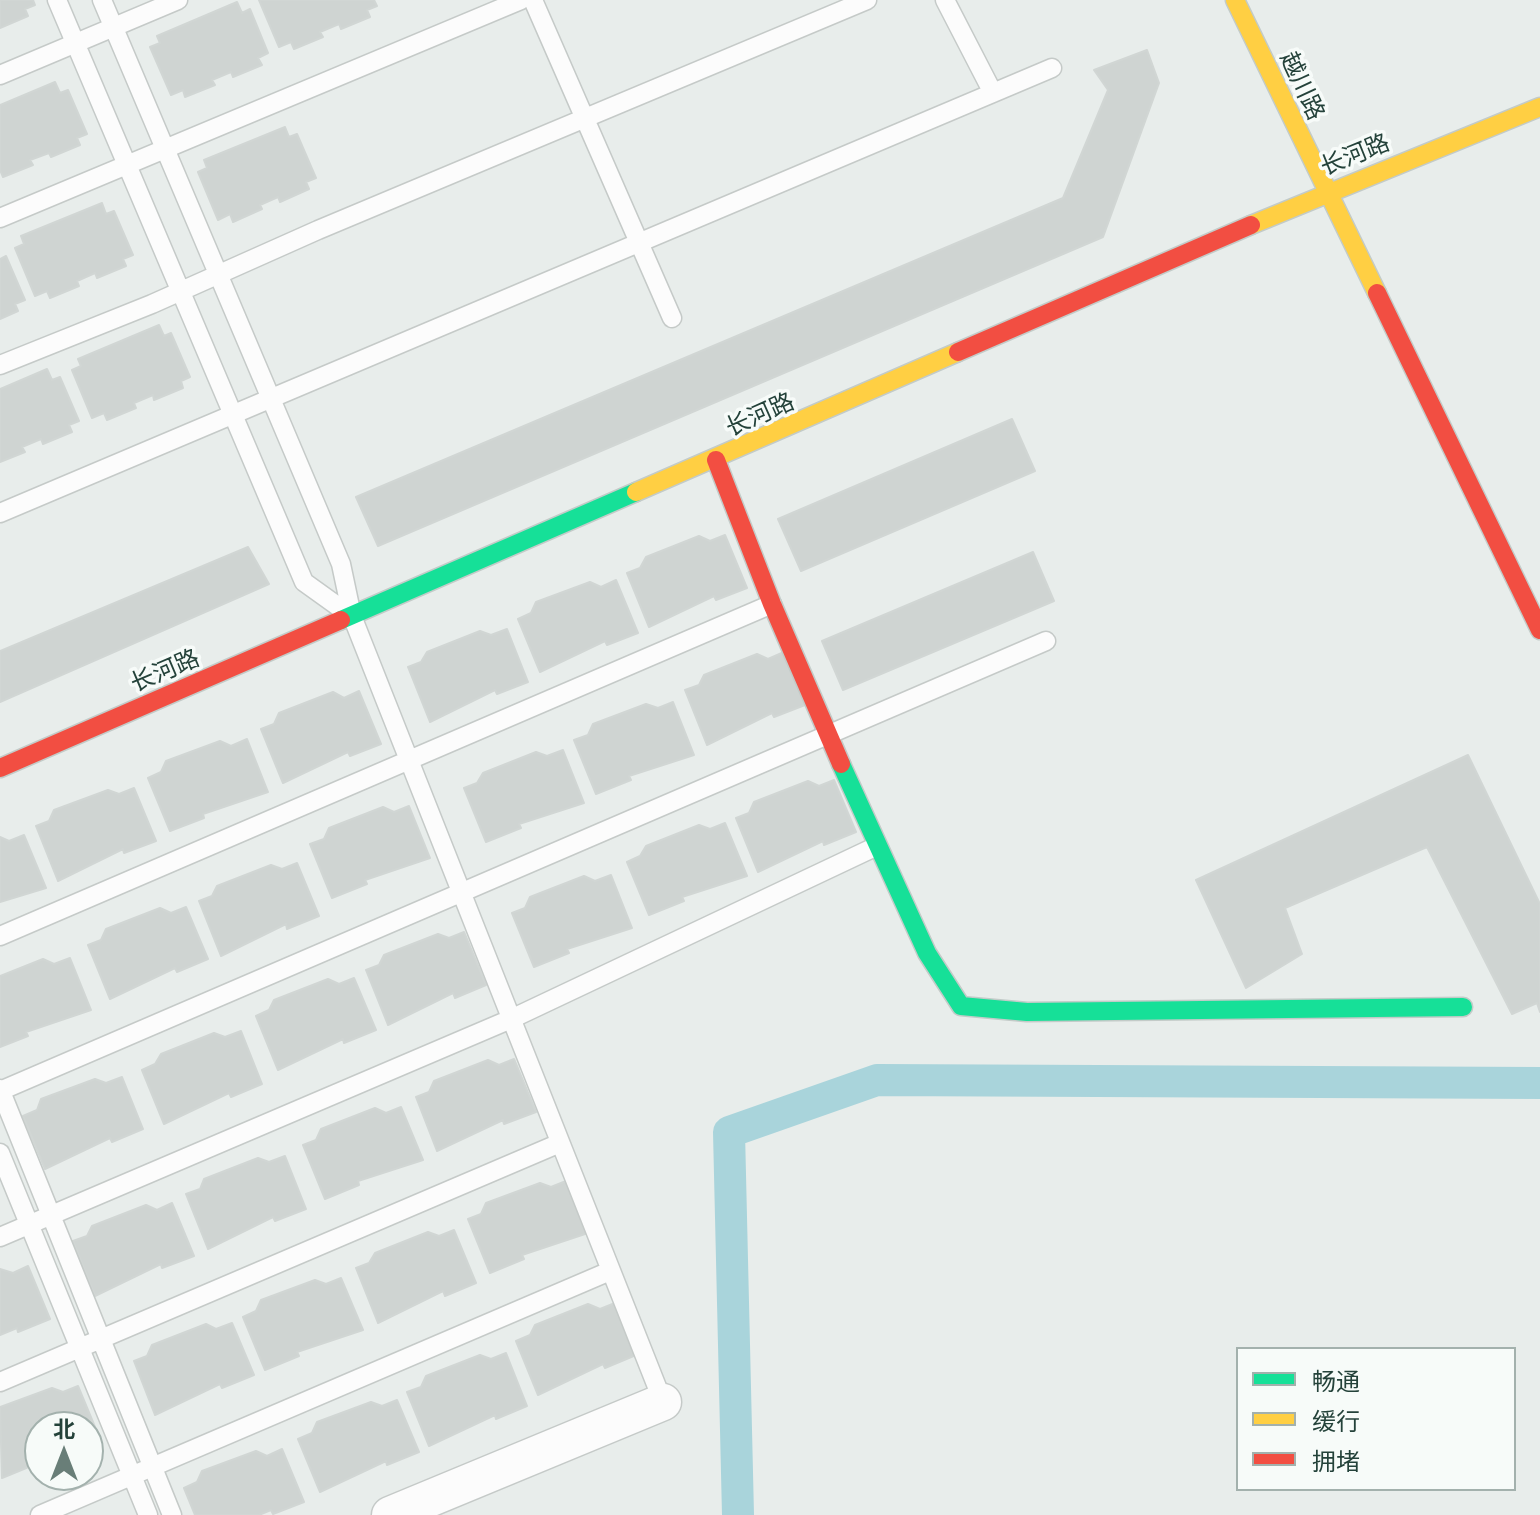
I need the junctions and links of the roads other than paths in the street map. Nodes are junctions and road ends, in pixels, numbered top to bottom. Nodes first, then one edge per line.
1 (57, 0) edge
2 (102, 0) edge
3 (178, 0) edge
4 (521, 0) edge
5 (533, 0) edge
6 (867, 0) edge
7 (945, 0) edge
8 (1235, 0) edge
9 (113, 27) junction
10 (76, 43) junction
11 (1052, 68) dead end
12 (0, 75) edge
13 (993, 93) junction
14 (1540, 107) edge
15 (584, 118) junction
16 (165, 149) junction
17 (127, 165) junction
18 (1326, 192) junction
19 (0, 218) edge
20 (639, 243) junction
21 (218, 275) junction
22 (181, 291) junction
23 (672, 318) dead end
24 (0, 365) edge
25 (271, 398) junction
26 (233, 414) junction
27 (716, 460) junction
28 (0, 513) edge
29 (772, 604) junction
30 (352, 616) junction
31 (1540, 630) edge
32 (1046, 641) dead end
33 (829, 735) junction
34 (409, 760) junction
35 (0, 768) edge
36 (877, 846) junction
37 (461, 893) junction
38 (0, 936) edge
39 (1463, 1007) dead end
40 (511, 1019) junction
41 (0, 1091) edge
42 (560, 1143) junction
43 (0, 1153) edge
44 (51, 1215) junction
45 (29, 1225) junction
46 (0, 1237) edge
47 (610, 1271) junction
48 (100, 1339) junction
49 (79, 1348) junction
50 (0, 1382) edge
51 (663, 1402) joint
52 (152, 1467) junction
53 (131, 1476) junction
54 (40, 1515) edge
55 (148, 1515) edge
56 (172, 1515) edge
57 (390, 1515) edge

1 - 10 lane
2 - 9 lane
3 - 9 lane
4 - 16 lane
5 - 15 lane
6 - 15 lane
7 - 13 lane
8 - 18 street, 越川路
9 - 10 lane
9 - 16 lane
10 - 12 lane
10 - 17 lane
11 - 13 lane
13 - 20 lane
14 - 18 street, 长河路
15 - 20 lane
15 - 21 lane
16 - 17 lane
16 - 21 lane
17 - 19 lane
17 - 22 lane
18 - 27 street, 长河路
18 - 31 street, 越川路
20 - 23 lane
20 - 25 lane
21 - 22 lane
21 - 25 lane
22 - 24 lane
22 - 26 lane
25 - 26 lane
25 - 30 lane
26 - 28 lane
26 - 30 lane
27 - 29 street
27 - 30 street, 长河路
29 - 33 street
29 - 34 lane
30 - 34 lane
30 - 35 street, 长河路
32 - 33 lane
33 - 36 street
33 - 37 lane
34 - 37 lane
34 - 38 lane
36 - 39 street
36 - 40 lane
37 - 40 lane
37 - 41 lane
40 - 42 lane
40 - 44 lane
41 - 44 lane
42 - 47 lane
42 - 48 lane
43 - 45 lane
44 - 45 lane
44 - 48 lane
45 - 46 lane
45 - 49 lane
47 - 51 lane
47 - 52 lane
48 - 49 lane
48 - 52 lane
49 - 50 lane
49 - 53 lane
51 - 57 street
52 - 53 lane
52 - 56 lane
53 - 54 lane
53 - 55 lane

